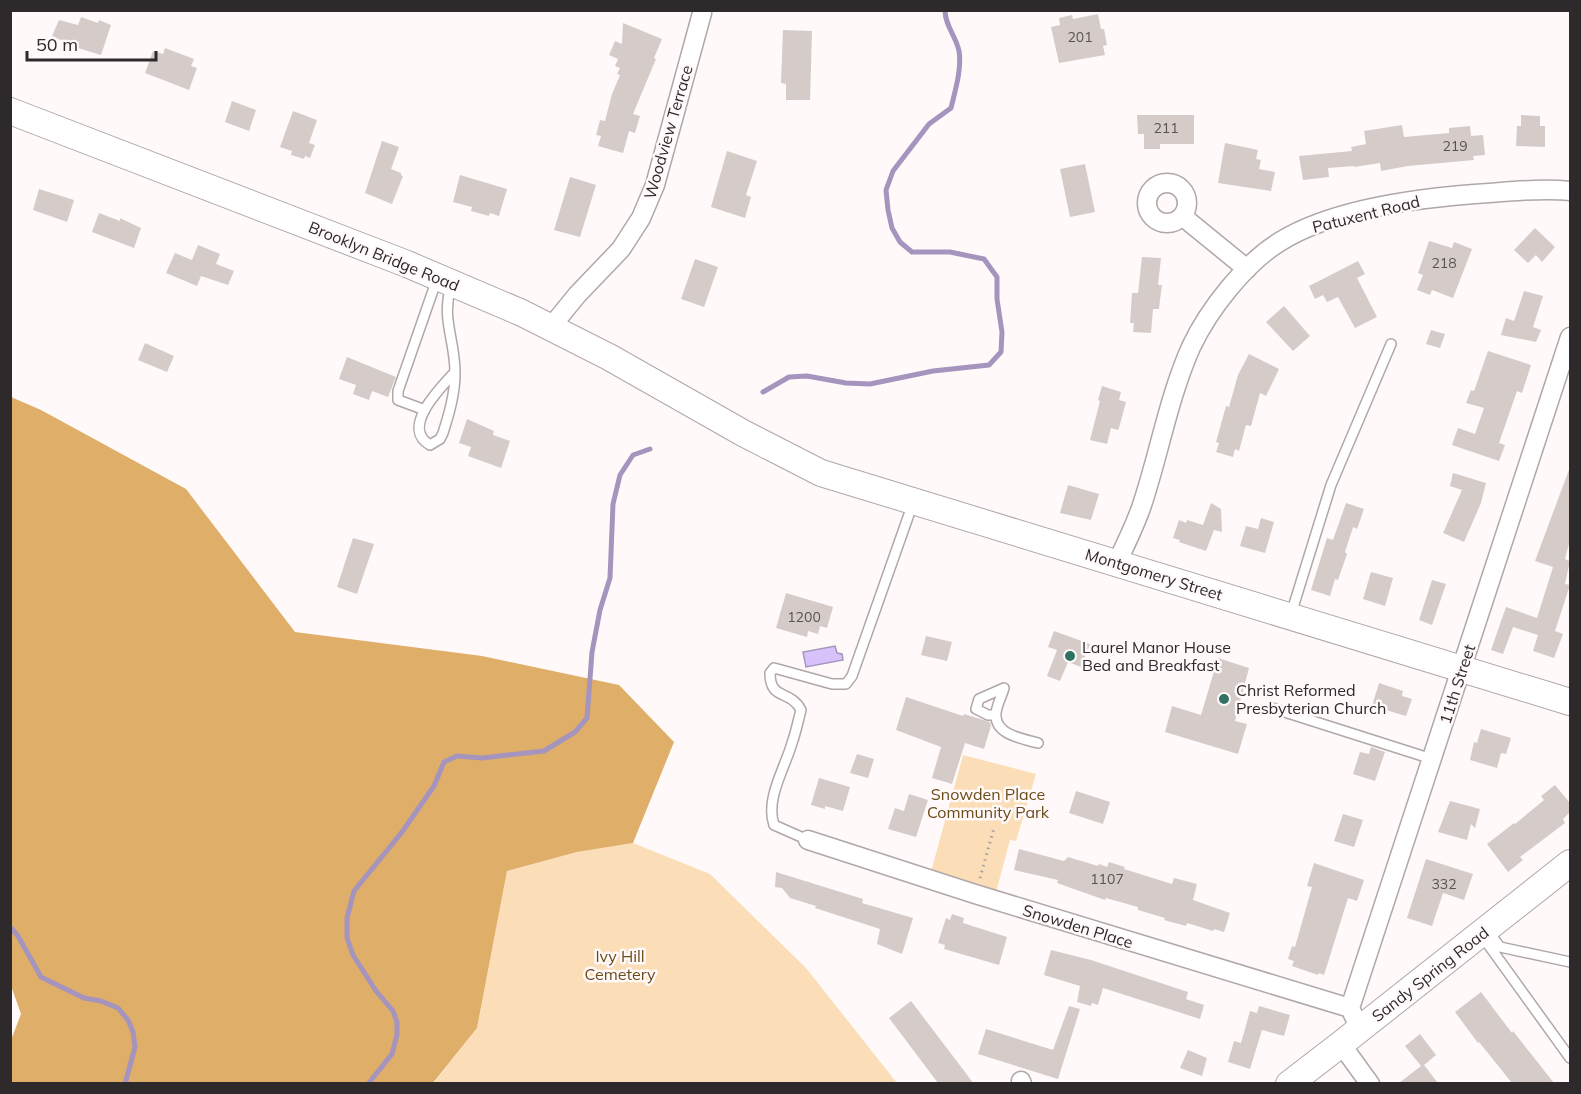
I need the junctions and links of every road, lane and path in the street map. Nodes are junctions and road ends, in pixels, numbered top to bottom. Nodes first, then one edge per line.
1 (702, 13) dead end
2 (10, 111) edge
3 (1570, 190) edge
4 (1182, 216) dead end
5 (1247, 269) junction
6 (445, 279) junction
7 (551, 327) junction
8 (1570, 337) edge
9 (1391, 344) dead end
10 (455, 372) junction
11 (425, 410) junction
12 (743, 433) joint
13 (914, 501) junction
14 (1117, 562) junction
15 (1291, 616) junction
16 (1462, 670) junction
17 (1570, 702) edge
18 (1272, 708) dead end
19 (995, 715) dead end
20 (1038, 743) dead end
21 (1432, 759) junction
22 (994, 828) dead end
23 (808, 840) joint
24 (1570, 863) edge
25 (975, 894) junction
26 (1484, 931) junction
27 (1570, 962) edge
28 (1350, 1027) junction
29 (1570, 1058) edge
30 (1289, 1083) edge
31 (1370, 1083) edge

1 - 7 street, Woodview Terrace
2 - 6 street, Brooklyn Bridge Road
3 - 5 street, Patuxent Road
4 - 5 street
5 - 14 street, Patuxent Road
6 - 7 street, Brooklyn Bridge Road
6 - 10 lane
6 - 11 lane
7 - 12 street, Brooklyn Bridge Road
8 - 16 street, 11th Street
9 - 15 lane
10 - 11 lane
10 - 11 lane
12 - 13 street, Montgomery Street
13 - 14 street, Montgomery Street
13 - 23 lane
14 - 15 street, Montgomery Street
15 - 16 street, Montgomery Street
16 - 17 street, Montgomery Street
16 - 21 street, 11th Street
18 - 21 lane
19 - 20 lane
21 - 28 street, 11th Street
22 - 25 path
23 - 25 street, Snowden Place
24 - 26 street, Sandy Spring Road
25 - 28 street, Snowden Place
26 - 27 lane
26 - 28 street, Sandy Spring Road
26 - 29 lane
28 - 30 street, Sandy Spring Road
28 - 31 street

